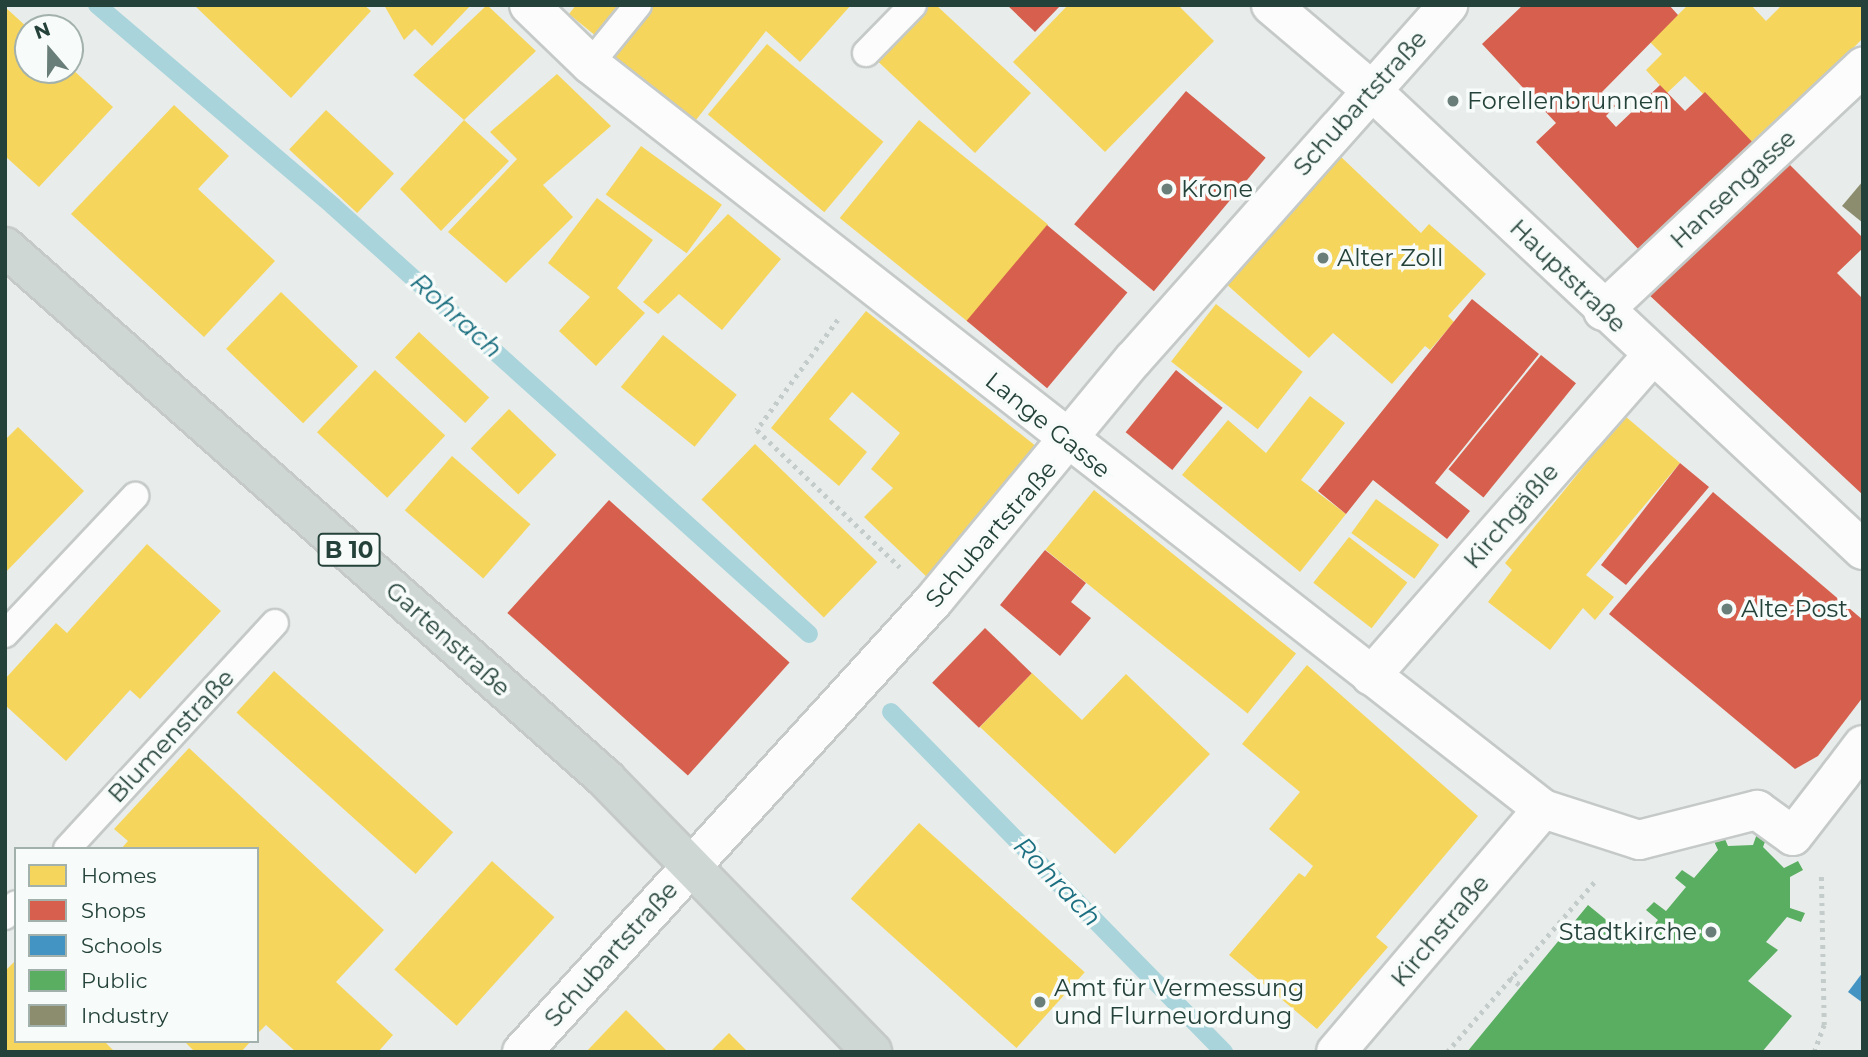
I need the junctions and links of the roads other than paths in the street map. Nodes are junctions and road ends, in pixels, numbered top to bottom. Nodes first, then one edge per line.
1 (529, 5) edge
2 (638, 5) edge
3 (913, 5) edge
4 (1270, 5) edge
5 (1448, 5) edge
6 (866, 53) dead end
7 (590, 64) junction
8 (1863, 67) edge
9 (1370, 89) junction
10 (5, 247) edge
11 (1603, 311) junction
12 (1651, 356) junction
13 (1069, 444) junction
14 (135, 496) dead end
15 (1863, 550) edge
16 (275, 623) dead end
17 (5, 634) edge
18 (1371, 676) junction
19 (1852, 760) edge
20 (1543, 809) junction
21 (69, 847) edge
22 (691, 865) junction
23 (522, 1052) edge
24 (872, 1052) edge
25 (1336, 1052) edge

1 - 7 street, Lange Gasse
2 - 7 lane
3 - 6 lane
4 - 9 street, Hauptstraße
5 - 9 street, Schubartstraße
7 - 13 street, Lange Gasse
8 - 11 street, Hansengasse
9 - 11 street, Hauptstraße
9 - 13 street, Schubartstraße
10 - 22 main road, Gartenstraße / B 10
11 - 12 street, Hauptstraße
12 - 15 street, Hauptstraße
12 - 18 street, Kirchgäßle
13 - 18 street, Lange Gasse
13 - 22 street, Schubartstraße
14 - 17 lane
16 - 21 lane, Blumenstraße
18 - 20 street, Lange Gasse
19 - 20 street, Lange Gasse
20 - 25 street, Kirchstraße
22 - 23 street, Schubartstraße
22 - 24 main road, Gartenstraße / B 10

